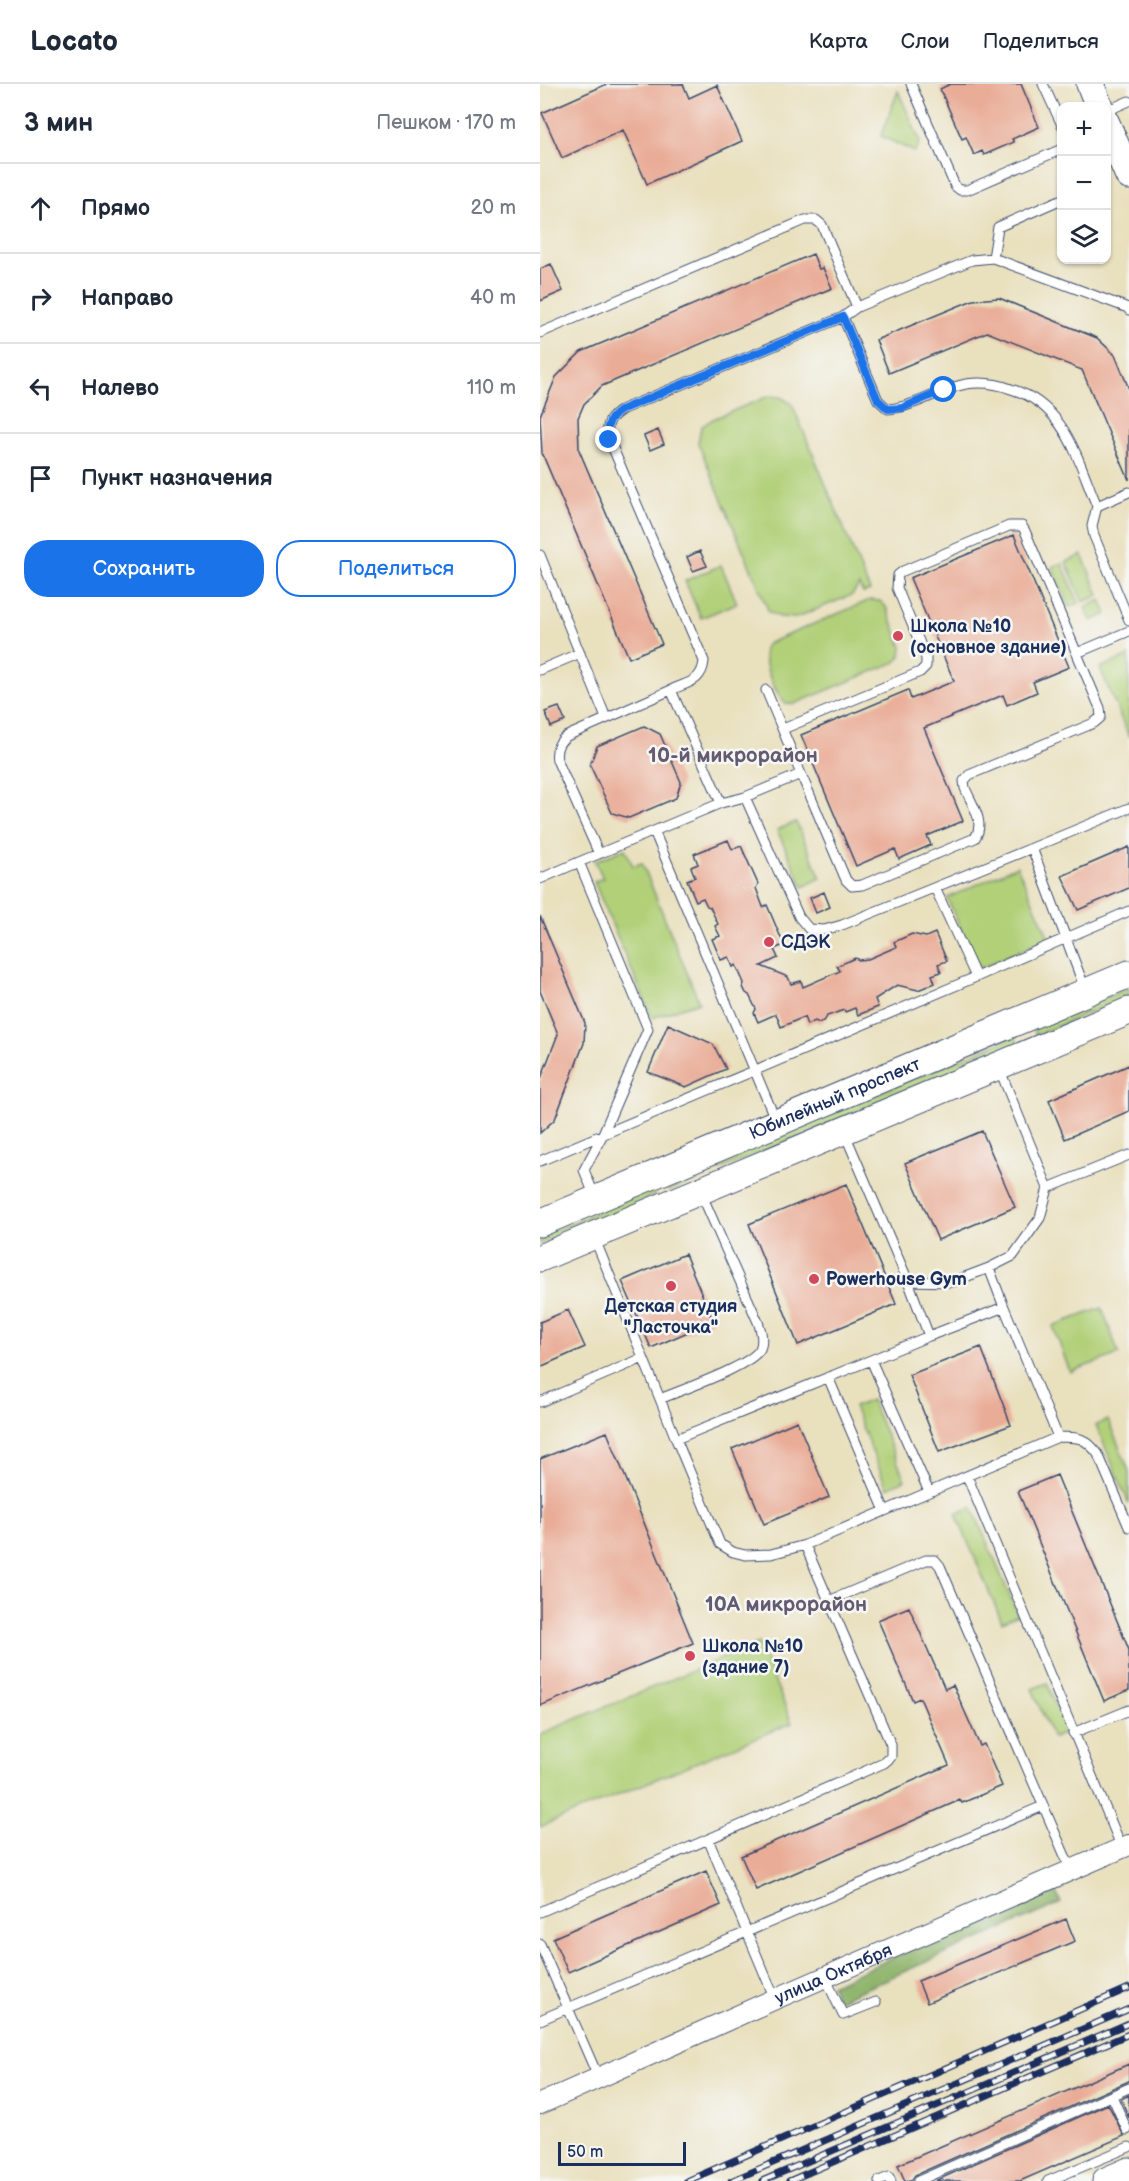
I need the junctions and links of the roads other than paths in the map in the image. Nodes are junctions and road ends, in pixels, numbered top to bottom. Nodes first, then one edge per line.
1 (911, 84) edge
2 (1044, 84) edge
3 (1090, 84) edge
4 (1129, 101) edge
5 (1098, 102) edge
6 (1057, 114) edge
7 (1111, 116) edge
8 (1111, 132) edge
9 (1057, 151) edge
10 (1129, 176) edge
11 (1057, 201) edge
12 (993, 258) junction
13 (857, 307) junction
14 (1129, 310) edge
15 (843, 317) junction
16 (540, 333) edge
17 (1129, 492) edge
18 (1097, 506) junction
19 (540, 555) edge
20 (1129, 620) edge
21 (1129, 631) edge
22 (580, 653) junction
23 (1077, 653) junction
24 (540, 670) edge
25 (670, 690) junction
26 (766, 690) dead end
27 (606, 718) junction
28 (783, 729) junction
29 (801, 774) junction
30 (745, 797) junction
31 (721, 803) junction
32 (1129, 808) edge
33 (654, 831) junction
34 (1032, 848) junction
35 (599, 854) junction
36 (579, 862) junction
37 (540, 879) edge
38 (935, 888) junction
39 (1129, 911) edge
40 (1066, 938) junction
41 (1129, 974) edge
42 (976, 977) junction
43 (1086, 993) junction
44 (1129, 1011) edge
45 (998, 1066) junction
46 (755, 1071) junction
47 (777, 1123) junction
48 (844, 1130) junction
49 (602, 1136) junction
50 (1129, 1155) edge
51 (540, 1161) edge
52 (1048, 1188) junction
53 (700, 1190) junction
54 (596, 1199) junction
55 (540, 1223) edge
56 (593, 1235) junction
57 (540, 1257) edge
58 (989, 1268) junction
59 (908, 1281) junction
60 (1004, 1307) junction
61 (929, 1336) junction
62 (643, 1358) junction
63 (871, 1360) junction
64 (828, 1377) junction
65 (660, 1399) junction
66 (540, 1402) edge
67 (1058, 1437) junction
68 (676, 1439) junction
69 (967, 1476) junction
70 (929, 1492) junction
71 (885, 1511) junction
72 (1129, 1527) edge
73 (805, 1545) junction
74 (829, 1601) junction
75 (1129, 1710) edge
76 (1074, 1733) junction
77 (1043, 1806) junction
78 (708, 1839) junction
79 (1126, 1847) edge
80 (1071, 1870) junction
81 (540, 1912) edge
82 (747, 1932) junction
83 (540, 1944) edge
84 (825, 1977) junction
85 (775, 1999) junction
86 (876, 2002) dead end
87 (568, 2008) junction
88 (540, 2020) edge
89 (599, 2079) junction
90 (1129, 2088) edge
91 (1112, 2096) junction
92 (540, 2104) edge
93 (1128, 2131) edge
94 (1129, 2147) edge
95 (1129, 2171) edge
96 (879, 2181) edge
97 (891, 2181) edge
98 (918, 2181) edge
99 (1048, 2181) edge
100 (1106, 2181) edge

1 - 9 lane
2 - 6 lane
3 - 5 street
4 - 7 lane
8 - 10 street
11 - 12 lane
12 - 13 lane
12 - 14 lane
13 - 15 lane
13 - 16 lane
15 - 18 lane
15 - 25 lane
17 - 18 lane
18 - 20 lane
19 - 22 lane
21 - 23 lane
22 - 24 lane
22 - 27 lane
23 - 28 lane
23 - 29 lane
25 - 27 lane
25 - 31 lane
26 - 28 lane
27 - 35 lane
28 - 29 lane
29 - 30 lane
30 - 31 lane
30 - 38 lane
31 - 33 lane
32 - 34 lane
33 - 35 lane
33 - 46 lane
34 - 38 lane
34 - 40 lane
35 - 36 lane
36 - 37 lane
36 - 49 lane
38 - 42 lane
39 - 40 lane
40 - 42 lane
40 - 43 lane
41 - 43 street, Юбилейный проспект
42 - 46 lane
43 - 47 street, Юбилейный проспект
44 - 45 street, Юбилейный проспект
45 - 48 street, Юбилейный проспект
45 - 52 lane
46 - 47 lane
46 - 49 lane
47 - 54 street, Юбилейный проспект
48 - 53 street, Юбилейный проспект
48 - 59 lane
49 - 51 lane
49 - 54 lane
50 - 52 lane
52 - 58 lane
53 - 56 street, Юбилейный проспект
53 - 65 lane
54 - 55 street, Юбилейный проспект
56 - 57 street, Юбилейный проспект
56 - 62 lane
58 - 59 lane
58 - 60 lane
59 - 61 lane
60 - 61 lane
60 - 67 lane
61 - 63 lane
62 - 65 lane
62 - 66 lane
63 - 64 lane
63 - 70 lane
64 - 68 lane
64 - 71 lane
65 - 68 lane
67 - 69 lane
67 - 72 lane
68 - 73 lane
69 - 70 lane
69 - 76 lane
70 - 71 lane
71 - 73 lane
73 - 74 lane
74 - 77 lane
74 - 78 lane
75 - 76 lane
76 - 79 lane
77 - 80 lane
77 - 82 lane
78 - 81 lane
78 - 82 lane
79 - 80 street, улица Октября
80 - 84 street, улица Октября
82 - 85 lane
82 - 87 lane
83 - 87 lane
84 - 85 street, улица Октября
84 - 86 lane
85 - 89 street, улица Октября
87 - 88 lane
87 - 89 lane
89 - 92 street, улица Октября
90 - 91 lane
91 - 93 lane
91 - 98 lane
94 - 99 lane
95 - 100 street
96 - 97 lane

